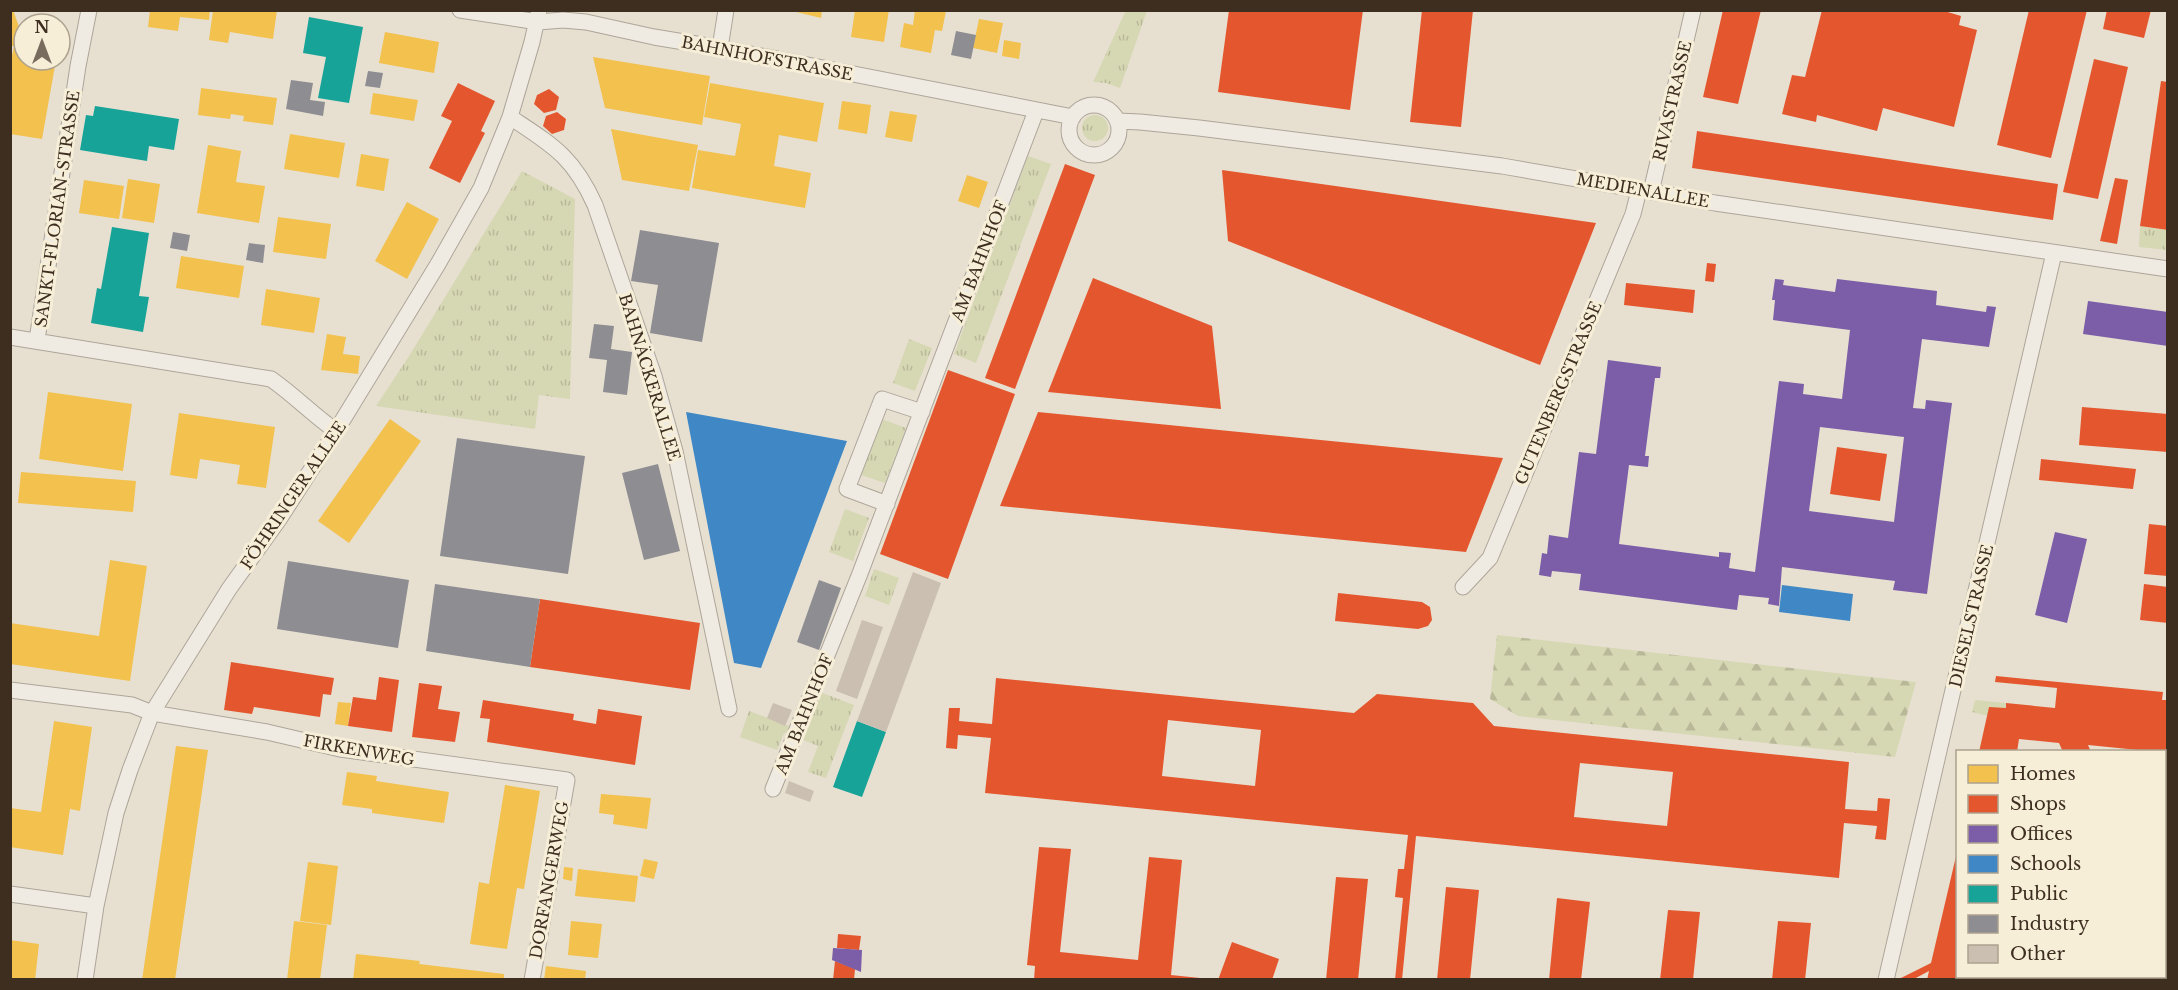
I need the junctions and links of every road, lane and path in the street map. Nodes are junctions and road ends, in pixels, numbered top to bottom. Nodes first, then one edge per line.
1 (89, 10) edge
2 (460, 10) edge
3 (726, 10) edge
4 (1693, 10) edge
5 (538, 16) edge
6 (720, 48) junction
7 (1036, 111) junction
8 (510, 117) junction
9 (1073, 117) junction
10 (1118, 122) junction
11 (1645, 191) junction
12 (2054, 253) junction
13 (2168, 269) edge
14 (10, 337) edge
15 (38, 340) junction
16 (922, 412) junction
17 (336, 431) junction
18 (887, 504) junction
19 (1463, 587) dead end
20 (10, 690) edge
21 (729, 709) dead end
22 (152, 713) junction
23 (567, 780) joint
24 (773, 789) dead end
25 (10, 894) edge
26 (96, 906) junction
27 (85, 980) edge
28 (532, 980) edge
29 (1887, 980) edge

1 - 15 street, SANKT-FLORIAN-STRASSE
2 - 5 street, BAHNHOFSTRASSE
3 - 6 street
4 - 11 street, RIVASTRASSE
5 - 6 street, BAHNHOFSTRASSE
5 - 8 street, FÖHRINGER ALLEE
6 - 7 street, BAHNHOFSTRASSE
7 - 9 street, BAHNHOFSTRASSE
7 - 16 street, AM BAHNHOF
8 - 17 street, FÖHRINGER ALLEE
8 - 21 street, BAHNÄCKERALLEE
9 - 10 street
9 - 10 street
10 - 11 street, MEDIENALLEE
11 - 12 street, MEDIENALLEE
11 - 19 street, GUTENBERGSTRASSE
12 - 13 street, MEDIENALLEE
12 - 29 street, DIESELSTRASSE
14 - 15 street
15 - 17 street, SANKT-FLORIAN-STRASSE
16 - 18 street, AM BAHNHOF
16 - 18 street
17 - 22 street, FÖHRINGER ALLEE
18 - 24 street, AM BAHNHOF
20 - 22 street, FIRKENWEG
22 - 23 street, FIRKENWEG
22 - 26 street, FÖHRINGER ALLEE
23 - 28 street, DORFANGERWEG
25 - 26 street
26 - 27 street, FÖHRINGER ALLEE

